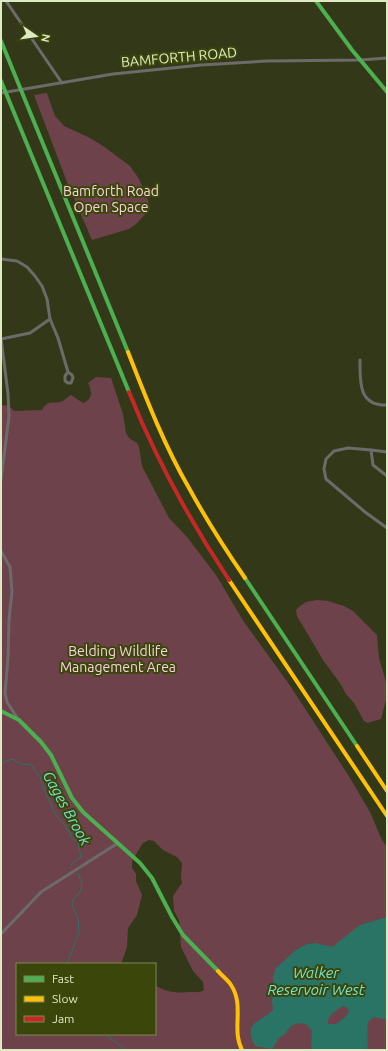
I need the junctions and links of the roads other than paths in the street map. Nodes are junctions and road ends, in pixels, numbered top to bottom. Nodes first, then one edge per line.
1 (6, 1) edge
2 (316, 1) edge
3 (1, 41) edge
4 (387, 58) edge
5 (360, 60) junction
6 (1, 81) edge
7 (62, 83) junction
8 (387, 92) edge
9 (1, 93) edge
10 (1, 259) edge
11 (50, 319) junction
12 (1, 338) edge
13 (360, 360) dead end
14 (68, 372) dead end
15 (387, 405) edge
16 (371, 450) junction
17 (387, 452) edge
18 (387, 476) edge
19 (1, 480) edge
20 (387, 528) edge
21 (1, 551) edge
22 (1, 711) edge
23 (19, 720) junction
24 (387, 791) edge
25 (387, 816) edge
26 (118, 843) junction
27 (1, 934) edge
28 (242, 1050) edge

1 - 7 street
2 - 5 main road
3 - 24 main road
4 - 5 street, BAMFORTH ROAD
5 - 7 street, BAMFORTH ROAD
5 - 8 main road
6 - 25 main road
7 - 9 street, BAMFORTH ROAD
10 - 11 street
11 - 12 street
11 - 14 street
12 - 19 street
13 - 15 street
16 - 17 street
16 - 18 street
16 - 20 street
21 - 23 street
22 - 23 main road
23 - 26 main road
26 - 27 street
26 - 28 main road

